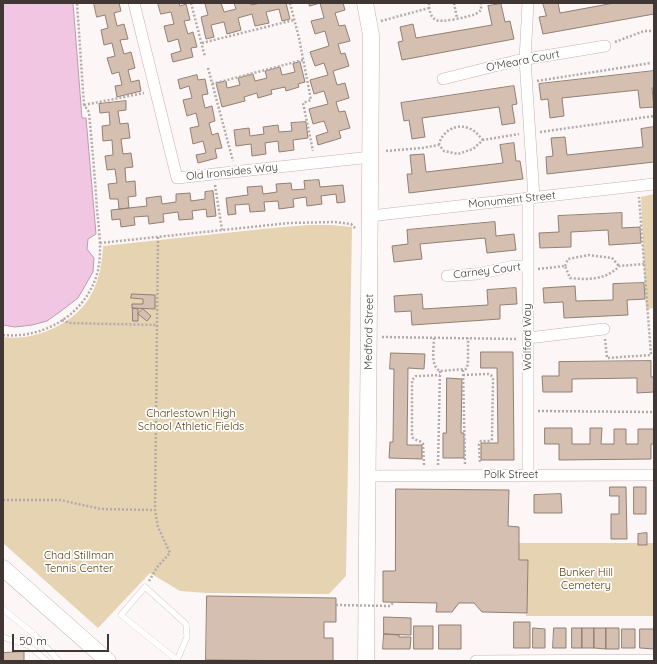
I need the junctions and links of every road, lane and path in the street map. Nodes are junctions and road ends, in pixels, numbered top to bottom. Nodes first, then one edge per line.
1 (77, 3) edge
2 (134, 3) edge
3 (191, 3) edge
4 (290, 3) edge
5 (365, 3) edge
6 (429, 3) edge
7 (454, 3) edge
8 (481, 3) edge
9 (528, 3) edge
10 (429, 8) junction
11 (457, 18) junction
12 (294, 20) junction
13 (369, 25) junction
14 (654, 31) edge
15 (202, 43) junction
16 (605, 46) joint
17 (205, 56) dead end
18 (525, 59) junction
19 (303, 60) junction
20 (651, 63) dead end
21 (208, 68) dead end
22 (443, 79) dead end
23 (535, 82) dead end
24 (212, 84) junction
25 (146, 92) dead end
26 (84, 105) junction
27 (483, 140) dead end
28 (439, 145) dead end
29 (313, 152) dead end
30 (370, 157) junction
31 (233, 160) dead end
32 (214, 174) junction
33 (654, 184) edge
34 (638, 186) junction
35 (531, 198) junction
36 (370, 216) junction
37 (355, 228) dead end
38 (222, 230) junction
39 (158, 237) junction
40 (100, 243) junction
41 (644, 264) junction
42 (565, 266) junction
43 (619, 266) junction
44 (528, 268) junction
45 (447, 276) dead end
46 (62, 320) junction
47 (157, 325) junction
48 (604, 328) joint
49 (3, 335) edge
50 (369, 337) junction
51 (434, 338) junction
52 (468, 338) junction
53 (528, 338) junction
54 (463, 370) junction
55 (440, 371) junction
56 (440, 375) junction
57 (463, 375) junction
58 (528, 411) junction
59 (654, 412) edge
60 (438, 465) dead end
61 (464, 465) dead end
62 (480, 465) dead end
63 (424, 466) dead end
64 (528, 474) junction
65 (654, 475) edge
66 (368, 476) junction
67 (3, 500) edge
68 (155, 510) junction
69 (3, 568) edge
70 (145, 587) junction
71 (394, 602) dead end
72 (336, 605) dead end
73 (3, 609) edge
74 (3, 637) edge
75 (654, 660) edge
76 (47, 661) edge
77 (58, 661) edge
78 (108, 661) edge
79 (178, 661) edge
80 (366, 661) edge
81 (476, 661) edge

1 - 26 path
2 - 32 street, Old Ironsides Way
3 - 15 path
4 - 12 path
5 - 13 main road, Medford Street
6 - 10 path
7 - 11 path
8 - 11 path
9 - 18 street, Walford Way
10 - 11 path
10 - 13 path
12 - 15 path
12 - 19 path
13 - 30 main road, Medford Street
14 - 16 path
15 - 17 path
16 - 18 street, O'Meara Court
18 - 22 street, O'Meara Court
18 - 35 street, Walford Way
19 - 24 path
19 - 29 path
20 - 23 path
21 - 24 path
24 - 31 path
25 - 26 path
26 - 40 path
27 - 28 path
30 - 32 street, Old Ironsides Way
30 - 36 main road, Medford Street
32 - 38 path
33 - 34 street, Monument Street
34 - 35 street, Monument Street
34 - 41 path
35 - 36 street, Monument Street
35 - 44 street, Walford Way
36 - 50 main road, Medford Street
37 - 38 path
38 - 39 path
39 - 40 path
39 - 47 path
40 - 46 path
41 - 43 path
41 - 48 path
42 - 43 path
42 - 43 path
42 - 44 path
44 - 45 street, Carney Court
44 - 53 street, Walford Way
46 - 47 path
46 - 49 path
47 - 68 path
48 - 53 street
50 - 51 path
50 - 66 main road, Medford Street
51 - 52 path
51 - 55 path
52 - 53 path
52 - 54 path
53 - 58 street, Walford Way
54 - 55 path
54 - 57 path
55 - 56 path
56 - 60 path
56 - 63 path
57 - 61 path
57 - 62 path
58 - 59 path
58 - 64 street, Walford Way
64 - 65 street, Polk Street
64 - 66 street, Polk Street
66 - 80 main road, Medford Street
67 - 68 path
68 - 70 path
69 - 78 main road
70 - 79 lane
70 - 79 lane
71 - 72 path, bridge
73 - 77 lane
74 - 76 lane
75 - 81 street

